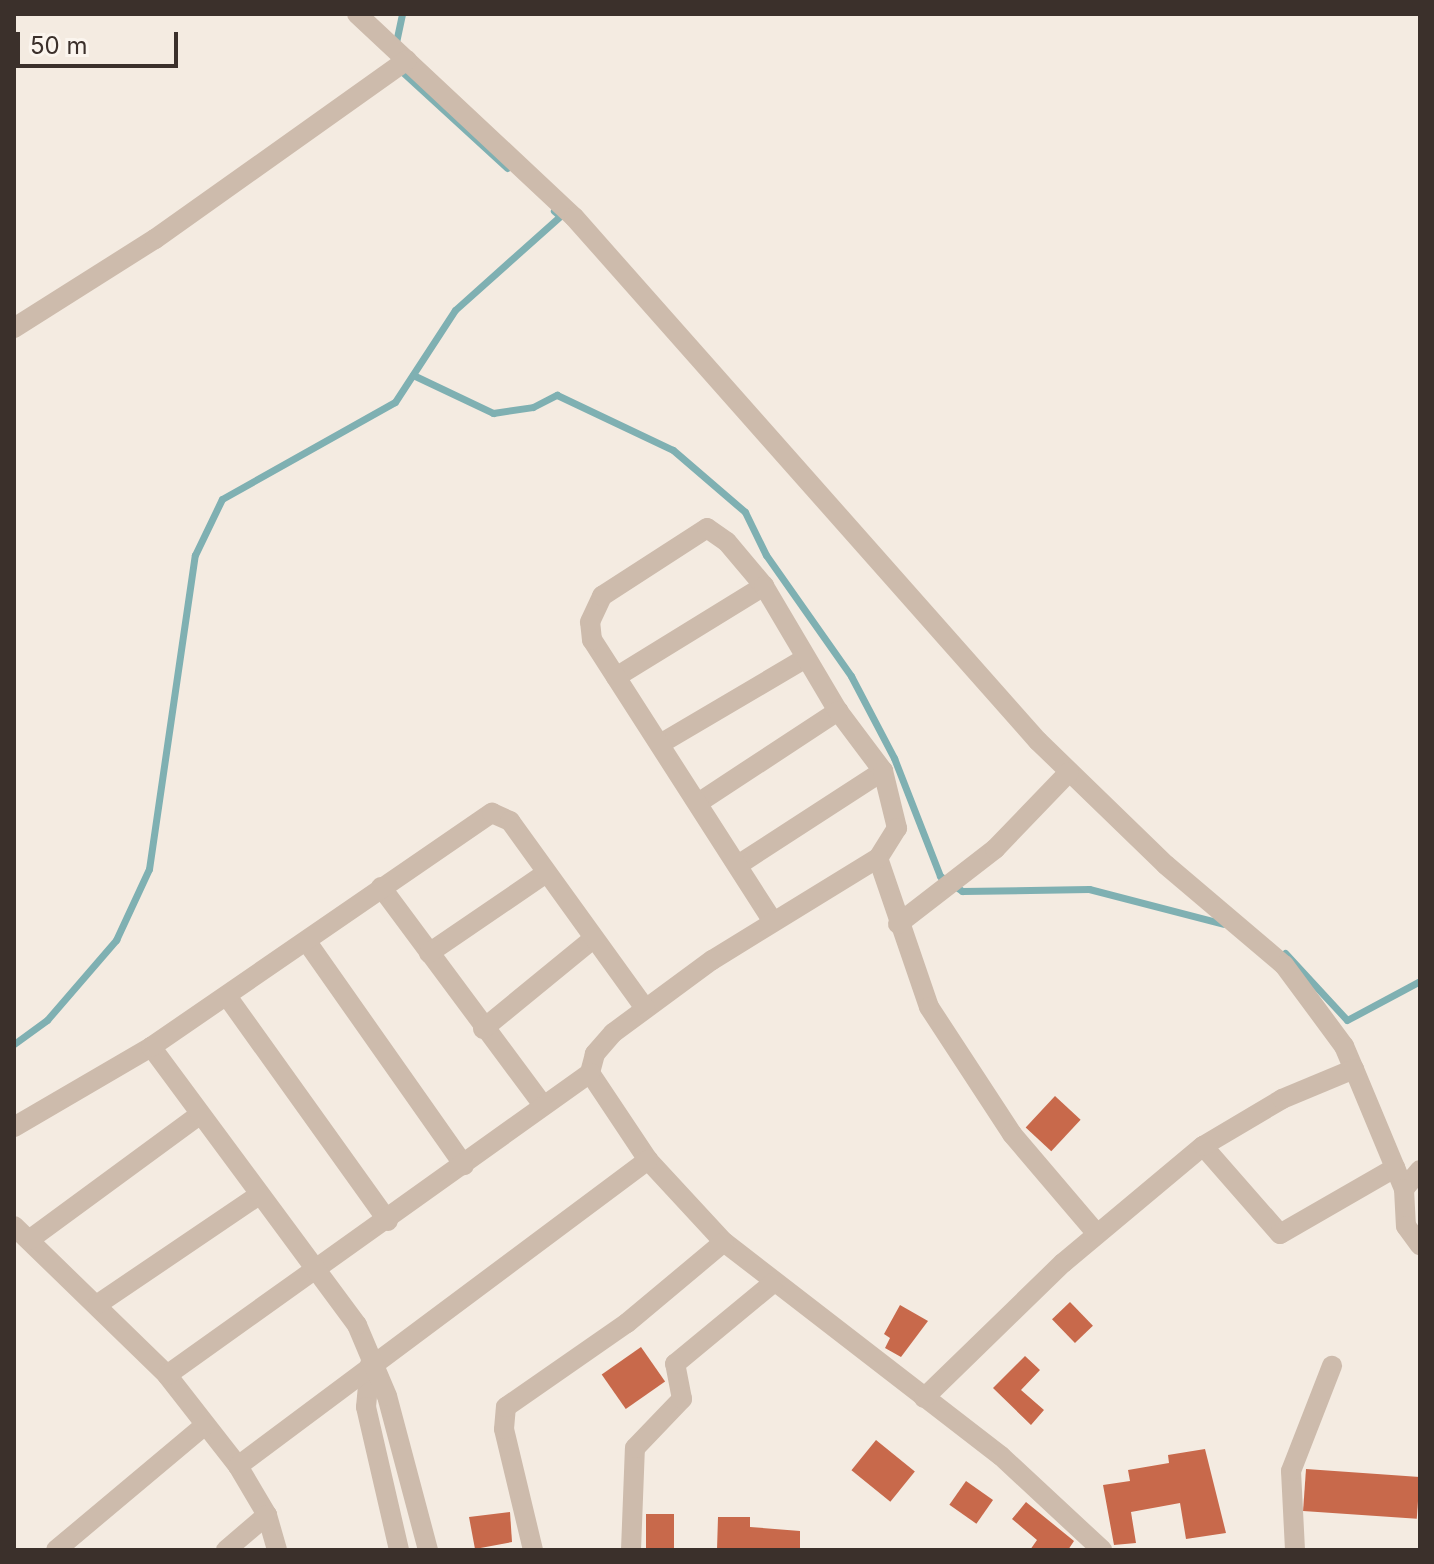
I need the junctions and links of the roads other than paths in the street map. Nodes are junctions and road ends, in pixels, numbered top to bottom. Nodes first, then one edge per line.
1 (357, 14) edge
2 (400, 65) junction
3 (14, 328) edge
4 (764, 586) junction
5 (806, 658) junction
6 (616, 677) junction
7 (838, 711) junction
8 (660, 744) junction
9 (883, 771) junction
10 (1069, 772) junction
11 (698, 803) junction
12 (878, 858) junction
13 (738, 865) junction
14 (545, 874) junction
15 (381, 887) junction
16 (772, 920) junction
17 (898, 924) junction
18 (593, 939) junction
19 (307, 942) junction
20 (429, 953) junction
21 (229, 999) junction
22 (645, 1008) junction
23 (483, 1029) junction
24 (151, 1047) junction
25 (1354, 1069) junction
26 (590, 1073) junction
27 (543, 1105) junction
28 (199, 1115) junction
29 (14, 1127) edge
30 (1203, 1146) junction
31 (648, 1160) junction
32 (464, 1165) junction
33 (1395, 1168) junction
34 (1420, 1170) edge
35 (1404, 1189) junction
36 (259, 1195) junction
37 (388, 1221) junction
38 (21, 1233) edge
39 (1097, 1234) junction
40 (724, 1242) junction
41 (1420, 1245) edge
42 (315, 1271) junction
43 (773, 1283) junction
44 (98, 1304) junction
45 (370, 1364) junction
46 (1332, 1366) dead end
47 (167, 1375) junction
48 (924, 1398) junction
49 (205, 1425) junction
50 (238, 1466) junction
51 (267, 1515) junction
52 (56, 1550) edge
53 (226, 1550) edge
54 (277, 1550) edge
55 (399, 1550) edge
56 (428, 1550) edge
57 (533, 1550) edge
58 (631, 1550) edge
59 (1102, 1550) edge
60 (1295, 1550) edge

1 - 2 street
2 - 3 street
2 - 10 street
4 - 5 street
4 - 6 street
4 - 6 street
5 - 7 street
5 - 8 street
6 - 8 street
7 - 9 street
7 - 11 street
8 - 11 street
9 - 12 street
9 - 13 street
10 - 17 street
10 - 25 street
11 - 13 street
12 - 16 street
12 - 17 street
13 - 16 street
14 - 15 street
14 - 18 street
14 - 20 street
15 - 19 street
15 - 20 street
16 - 22 street
17 - 39 street
18 - 22 street
18 - 23 street
19 - 21 street
19 - 32 street
20 - 23 street
21 - 24 street
21 - 37 street
22 - 26 street
23 - 27 street
24 - 28 street
24 - 29 street
25 - 30 street
25 - 33 street
26 - 27 street
26 - 31 street
27 - 32 street
28 - 36 street
28 - 38 street
30 - 33 street
30 - 39 street
31 - 40 street
31 - 45 street
32 - 37 street
33 - 35 street
34 - 35 street
35 - 41 street
36 - 42 street
36 - 44 street
37 - 42 street
38 - 44 street
39 - 48 street
40 - 43 street
40 - 57 street
42 - 45 street
42 - 47 street
43 - 48 street
43 - 58 street
44 - 47 street
45 - 50 street
45 - 55 street
45 - 56 street
46 - 60 street
47 - 49 street
48 - 59 street
49 - 50 street
49 - 52 street
50 - 51 street
51 - 53 street
51 - 54 street

